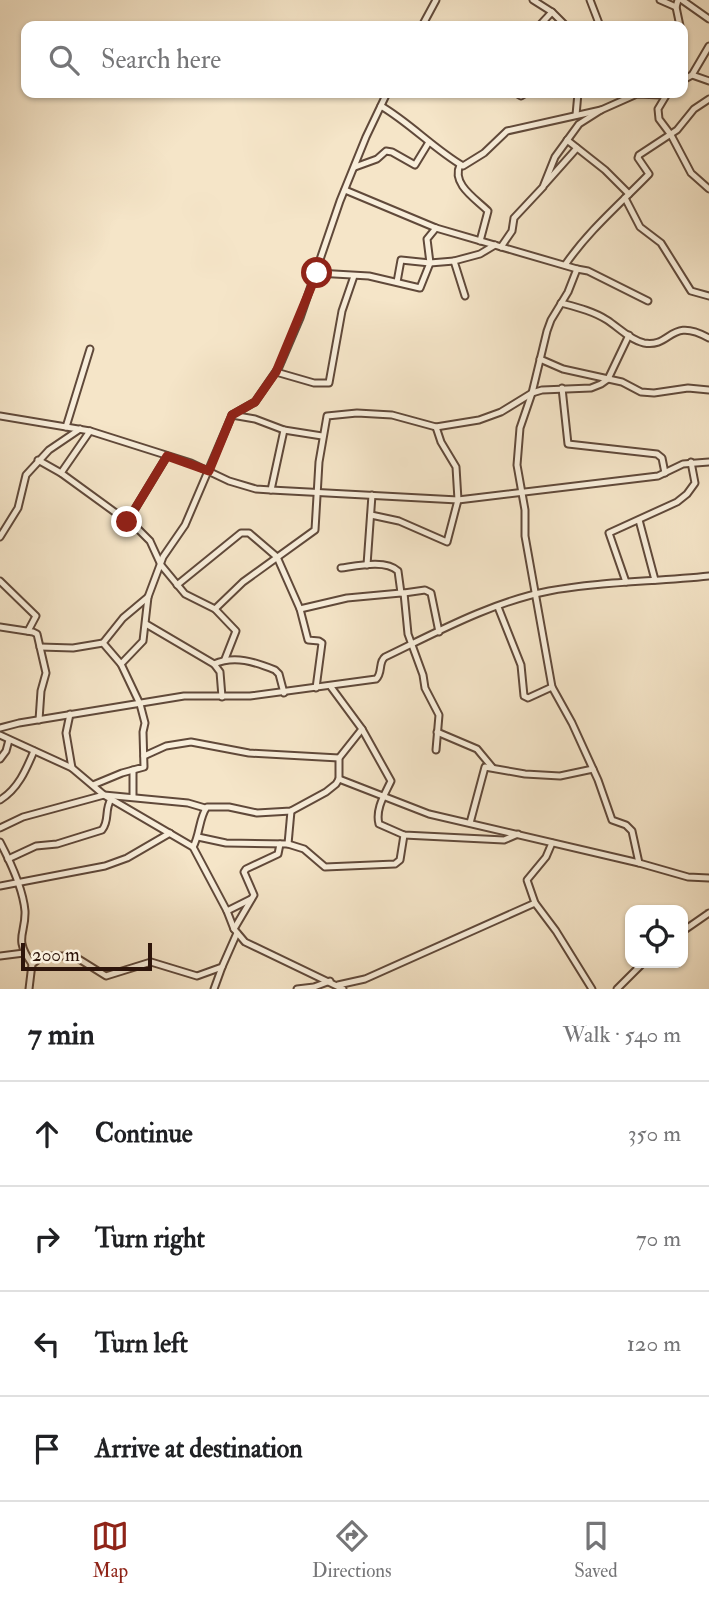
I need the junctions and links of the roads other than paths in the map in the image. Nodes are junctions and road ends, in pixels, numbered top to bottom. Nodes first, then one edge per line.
1 (436, 0) edge
2 (533, 0) edge
3 (590, 0) edge
4 (660, 0) edge
5 (680, 0) edge
6 (676, 7) junction
7 (552, 12) junction
8 (709, 19) edge
9 (425, 21) edge
10 (544, 21) edge
11 (561, 21) edge
12 (598, 21) edge
13 (679, 21) edge
14 (709, 48) edge
15 (692, 75) junction
16 (688, 77) edge
17 (709, 81) edge
18 (385, 98) edge
19 (578, 98) edge
20 (626, 98) edge
21 (666, 98) edge
22 (709, 99) edge
23 (381, 106) junction
24 (601, 110) junction
25 (576, 116) junction
26 (671, 135) junction
27 (567, 140) junction
28 (429, 142) junction
29 (577, 148) junction
30 (460, 164) junction
31 (355, 167) junction
32 (543, 187) junction
33 (709, 189) edge
34 (345, 190) junction
35 (627, 196) junction
36 (436, 228) junction
37 (480, 241) junction
38 (498, 246) junction
39 (454, 261) junction
40 (430, 263) junction
41 (565, 265) junction
42 (577, 269) junction
43 (317, 273) junction
44 (354, 276) junction
45 (397, 282) junction
46 (465, 296) dead end
47 (709, 296) edge
48 (648, 301) dead end
49 (561, 303) junction
50 (629, 335) junction
51 (709, 338) edge
52 (90, 349) dead end
53 (540, 359) junction
54 (276, 372) junction
55 (608, 379) junction
56 (562, 388) junction
57 (709, 390) edge
58 (532, 393) junction
59 (232, 415) junction
60 (0, 416) edge
61 (66, 427) junction
62 (436, 427) junction
63 (79, 429) junction
64 (284, 430) junction
65 (90, 432) junction
66 (322, 436) junction
67 (167, 456) junction
68 (38, 460) junction
69 (709, 461) edge
70 (691, 462) junction
71 (209, 471) junction
72 (61, 473) junction
73 (665, 473) junction
74 (271, 490) junction
75 (319, 492) junction
76 (521, 492) junction
77 (372, 495) junction
78 (458, 500) junction
79 (370, 514) junction
80 (639, 520) junction
81 (127, 522) junction
82 (0, 537) edge
83 (277, 557) junction
84 (161, 565) junction
85 (367, 565) junction
86 (341, 568) dead end
87 (709, 576) edge
88 (655, 580) junction
89 (0, 581) edge
90 (626, 582) junction
91 (177, 585) junction
92 (402, 593) junction
93 (537, 594) junction
94 (148, 597) junction
95 (498, 607) junction
96 (215, 609) junction
97 (300, 609) junction
98 (146, 624) junction
99 (0, 627) edge
100 (28, 631) junction
101 (439, 632) junction
102 (103, 643) junction
103 (412, 644) junction
104 (40, 647) junction
105 (225, 659) junction
106 (121, 664) junction
107 (214, 664) junction
108 (330, 687) junction
109 (552, 687) junction
110 (316, 688) junction
111 (284, 693) junction
112 (222, 697) junction
113 (140, 704) junction
114 (70, 714) junction
115 (39, 720) junction
116 (0, 728) edge
117 (362, 729) junction
118 (437, 732) junction
119 (0, 735) edge
120 (9, 740) junction
121 (436, 750) dead end
122 (34, 751) junction
123 (144, 756) junction
124 (339, 758) junction
125 (0, 759) edge
126 (72, 768) junction
127 (494, 768) junction
128 (593, 769) junction
129 (133, 771) junction
130 (339, 779) junction
131 (93, 785) junction
132 (104, 795) junction
133 (383, 796) junction
134 (133, 797) junction
135 (111, 799) junction
136 (0, 800) edge
137 (205, 808) junction
138 (290, 811) junction
139 (470, 823) junction
140 (0, 828) edge
141 (170, 833) junction
142 (518, 834) junction
143 (404, 835) junction
144 (198, 838) junction
145 (0, 842) edge
146 (552, 843) junction
147 (280, 844) junction
148 (288, 844) junction
149 (193, 847) junction
150 (8, 859) junction
151 (639, 863) junction
152 (709, 878) edge
153 (18, 884) junction
154 (0, 886) edge
155 (251, 899) junction
156 (535, 903) junction
157 (227, 911) junction
158 (709, 913) edge
159 (688, 928) edge
160 (235, 931) junction
161 (24, 953) junction
162 (0, 957) edge
163 (32, 964) junction
164 (222, 967) junction
165 (638, 968) edge
166 (330, 981) junction
167 (340, 987) edge
168 (29, 989) edge
169 (214, 989) edge
170 (297, 989) edge
171 (592, 989) edge
172 (617, 989) edge

1 - 9 street
2 - 7 street
3 - 12 street
4 - 6 street
5 - 6 street
5 - 8 street
6 - 13 street
7 - 10 street
7 - 11 street
14 - 15 street
15 - 16 street
15 - 17 street
18 - 23 street
19 - 25 street
20 - 24 street
21 - 26 street
22 - 26 street
23 - 28 street
23 - 31 street
24 - 25 street
24 - 27 street
25 - 30 street
26 - 33 street
26 - 35 street
27 - 29 street
27 - 32 street
28 - 30 street
28 - 31 street
29 - 32 street
29 - 35 street
30 - 37 street
31 - 34 street
32 - 38 street
34 - 36 street
34 - 43 street
35 - 41 street
35 - 47 street
36 - 37 street
36 - 40 street
37 - 38 street
38 - 39 street
38 - 41 street
39 - 40 street
39 - 46 street
40 - 45 street
40 - 45 street
41 - 42 street
42 - 48 street
42 - 49 street
43 - 44 street
43 - 54 street
44 - 45 street
44 - 54 street
49 - 50 street
49 - 53 street
50 - 51 street
50 - 55 street
52 - 61 street
53 - 55 street
53 - 58 street
54 - 59 street
55 - 56 street
55 - 57 street
56 - 58 street
56 - 73 street
58 - 62 street
58 - 76 street
59 - 64 street
59 - 71 street
60 - 61 street
61 - 63 street
62 - 66 street
62 - 78 street
63 - 65 street
63 - 68 street
64 - 66 street
64 - 74 street
65 - 67 street
65 - 72 street
66 - 75 street
67 - 71 street
67 - 81 street
68 - 72 street
68 - 82 street
69 - 70 street
70 - 73 street
70 - 80 street
71 - 74 street
71 - 84 street
72 - 81 street
73 - 76 street
74 - 75 street
75 - 77 street
75 - 83 street
76 - 78 street
76 - 93 street
77 - 78 street
77 - 79 street
78 - 79 street
79 - 85 street
80 - 88 street
80 - 90 street
81 - 84 street
83 - 91 street
83 - 96 street
83 - 97 street
84 - 91 street
84 - 94 street
85 - 86 street
85 - 92 street
87 - 88 street
88 - 90 street
89 - 100 street
90 - 93 street
91 - 96 street
92 - 97 street
92 - 101 street
92 - 103 street
93 - 95 street
93 - 109 street
94 - 98 street
94 - 102 street
95 - 101 street
95 - 109 street
96 - 105 street
97 - 110 street
98 - 106 street
98 - 107 street
99 - 100 street
100 - 104 street
101 - 103 street
102 - 104 street
102 - 106 street
103 - 108 street
103 - 118 street
104 - 115 street
105 - 107 street
105 - 111 street
106 - 113 street
107 - 112 street
108 - 110 street
108 - 117 street
109 - 128 street
110 - 111 street
111 - 112 street
112 - 113 street
113 - 114 street
113 - 123 street
114 - 115 street
114 - 126 street
115 - 116 street
117 - 124 street
117 - 133 street
118 - 121 street
118 - 127 street
119 - 120 street
120 - 122 street
120 - 125 street
122 - 126 street
122 - 136 street
123 - 124 street
123 - 129 street
124 - 130 street
126 - 131 street
127 - 128 street
127 - 139 street
128 - 151 street
129 - 131 street
129 - 134 street
130 - 133 street
130 - 138 street
131 - 132 street
132 - 134 street
132 - 135 street
132 - 140 street
133 - 139 street
133 - 143 street
134 - 137 street
135 - 141 street
135 - 150 street
137 - 138 street
137 - 144 street
138 - 148 street
139 - 142 street
141 - 149 street
141 - 153 street
142 - 143 street
142 - 146 street
143 - 148 street
144 - 147 street
144 - 149 street
145 - 150 street
146 - 151 street
146 - 156 street
147 - 148 street
147 - 155 street
149 - 157 street
150 - 153 street
151 - 152 street
153 - 154 street
153 - 161 street
155 - 157 street
155 - 160 street
156 - 167 street
156 - 171 street
157 - 160 street
158 - 159 street
160 - 164 street
160 - 166 street
161 - 162 street
161 - 163 street
163 - 164 street
163 - 168 street
164 - 169 street
165 - 172 street
166 - 167 street
166 - 170 street

